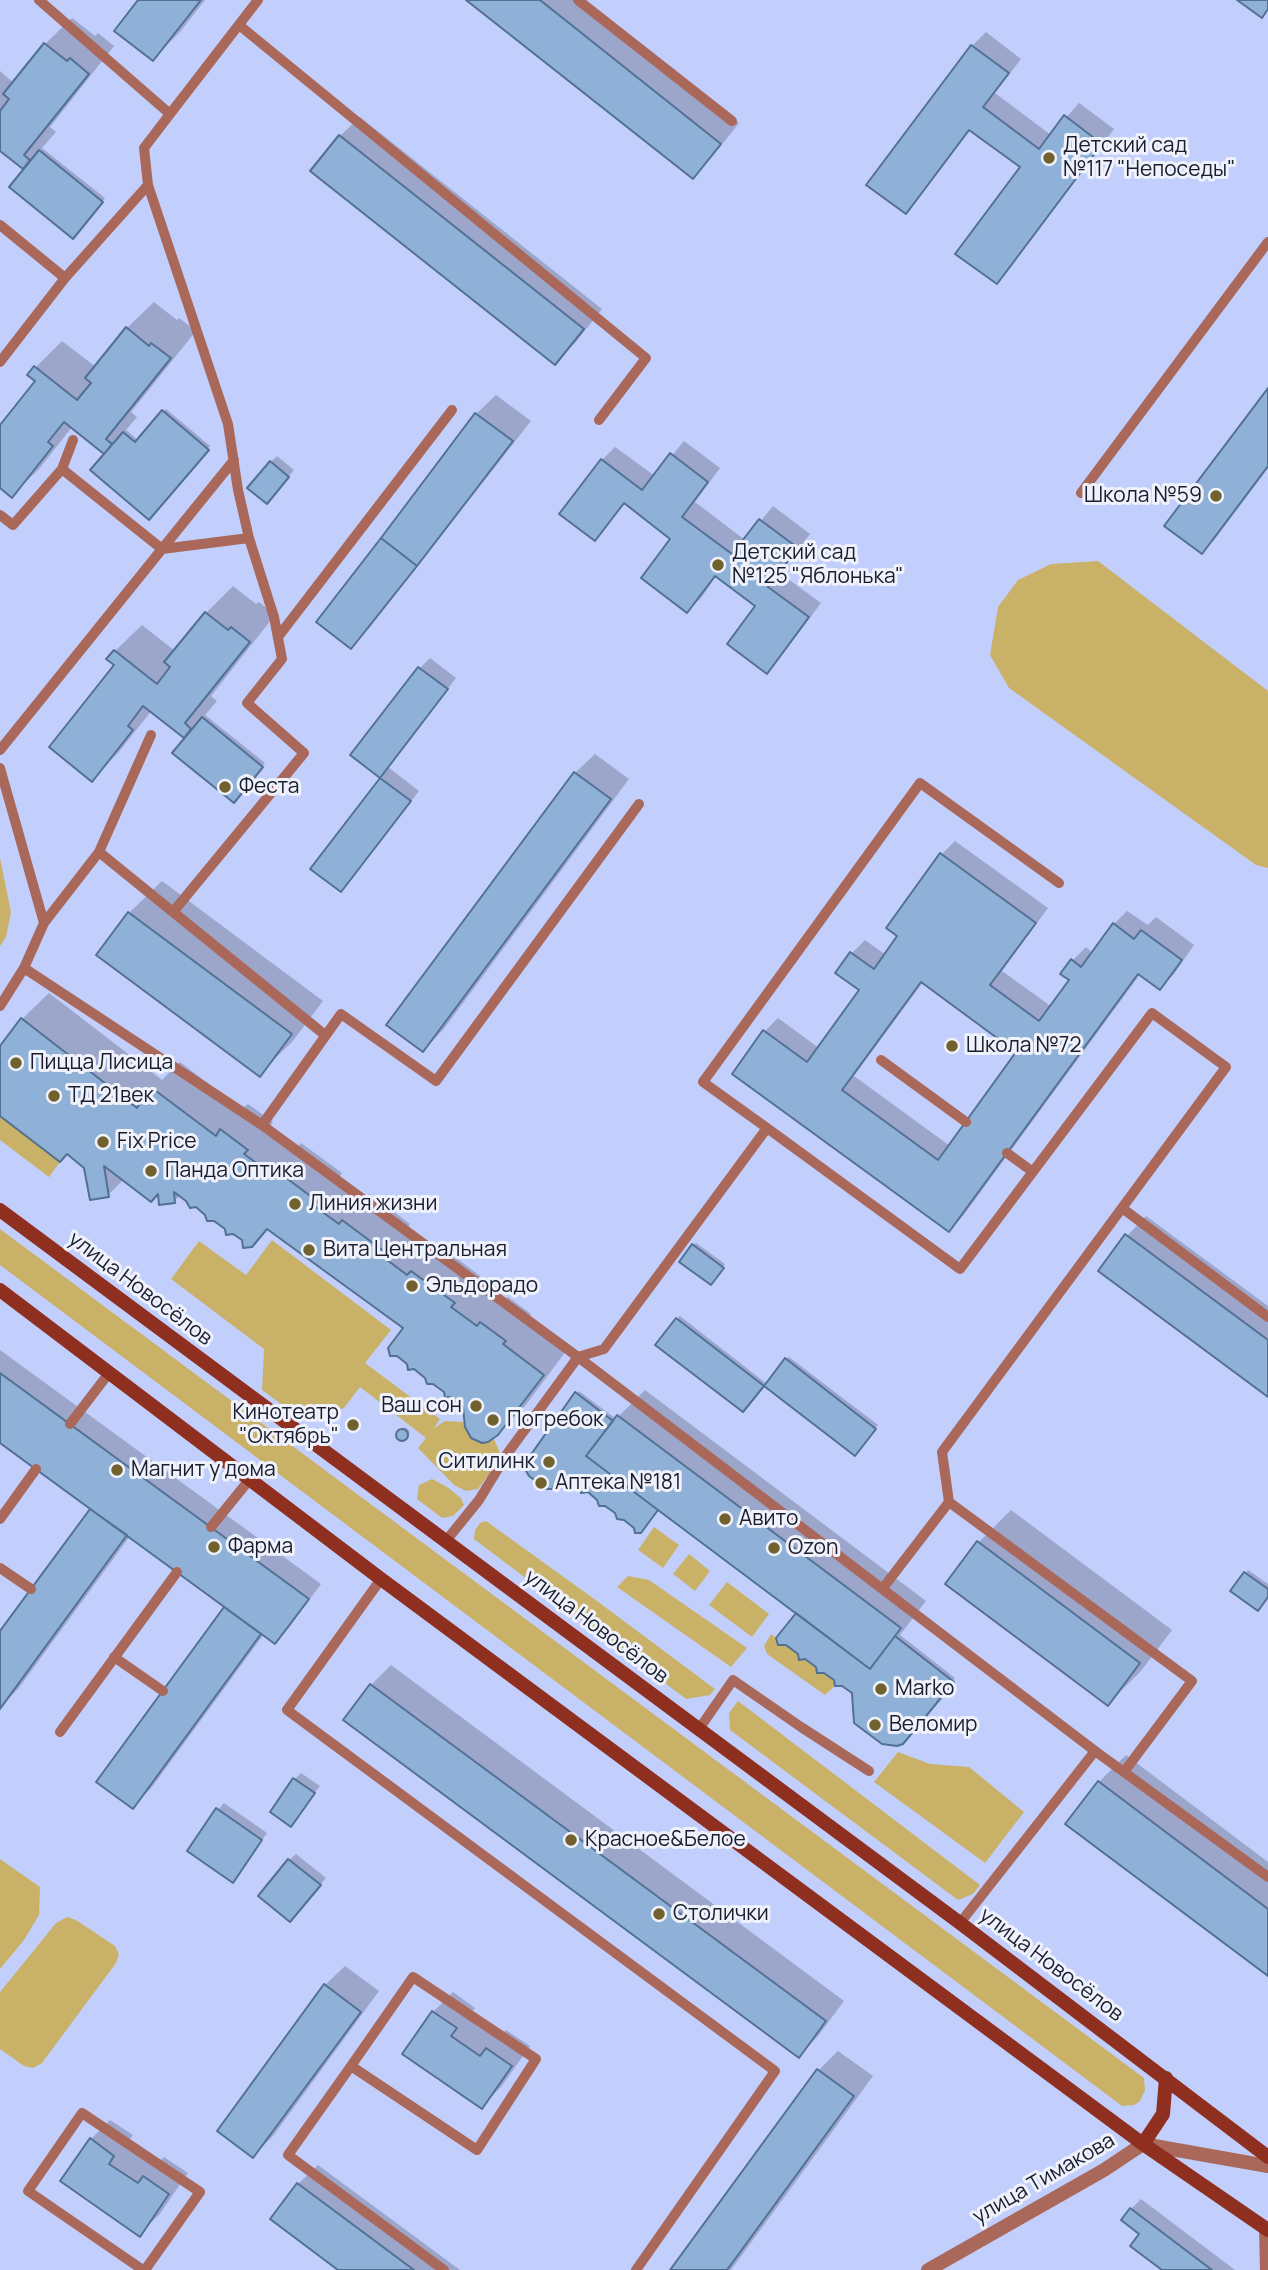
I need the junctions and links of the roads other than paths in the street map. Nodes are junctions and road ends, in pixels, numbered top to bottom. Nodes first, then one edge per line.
1 (39, 0) edge
2 (258, 0) edge
3 (578, 0) edge
4 (239, 25) junction
5 (170, 114) junction
6 (732, 121) dead end
7 (148, 186) junction
8 (0, 225) edge
9 (1268, 242) edge
10 (65, 278) junction
11 (0, 362) edge
12 (452, 410) dead end
13 (598, 420) dead end
14 (73, 440) dead end
15 (234, 460) junction
16 (62, 469) junction
17 (1081, 493) dead end
18 (0, 514) edge
19 (249, 538) junction
20 (162, 550) junction
21 (278, 637) junction
22 (151, 735) dead end
23 (0, 750) edge
24 (0, 768) edge
25 (639, 804) dead end
26 (99, 852) junction
27 (1059, 883) dead end
28 (173, 912) junction
29 (44, 923) junction
30 (24, 968) junction
31 (0, 1006) edge
32 (325, 1035) junction
33 (881, 1060) dead end
34 (965, 1122) dead end
35 (262, 1125) junction
36 (767, 1128) junction
37 (1007, 1153) dead end
38 (1033, 1172) junction
39 (1122, 1208) junction
40 (0, 1210) edge
41 (0, 1290) edge
42 (1268, 1317) edge
43 (578, 1357) junction
44 (109, 1373) junction
45 (70, 1424) dead end
46 (36, 1469) dead end
47 (250, 1479) junction
48 (950, 1502) junction
49 (0, 1519) edge
50 (211, 1527) dead end
51 (445, 1542) junction
52 (0, 1568) edge
53 (177, 1572) dead end
54 (381, 1579) junction
55 (883, 1588) junction
56 (31, 1589) dead end
57 (114, 1657) junction
58 (163, 1691) dead end
59 (699, 1729) junction
60 (60, 1732) dead end
61 (1095, 1751) junction
62 (869, 1771) dead end
63 (1124, 1772) junction
64 (1268, 1877) edge
65 (960, 1923) junction
66 (351, 2066) junction
67 (1166, 2078) junction
68 (1143, 2144) junction
69 (1268, 2157) edge
70 (1268, 2166) edge
71 (1267, 2224) edge
72 (144, 2270) edge
73 (444, 2270) edge
74 (636, 2270) edge
75 (928, 2270) edge
76 (1265, 2270) edge

1 - 5 lane
2 - 4 lane
3 - 6 lane
4 - 5 lane
4 - 13 lane
5 - 7 lane
7 - 10 lane
7 - 15 lane
8 - 10 lane
9 - 17 lane
10 - 11 lane
12 - 21 lane
14 - 16 lane
15 - 19 lane
15 - 20 lane
16 - 18 lane
16 - 20 lane
19 - 20 lane
19 - 21 lane
20 - 23 lane
21 - 28 lane
22 - 26 lane
24 - 29 lane
25 - 32 lane
26 - 28 lane
26 - 29 lane
27 - 36 lane
28 - 32 lane
29 - 30 lane
30 - 31 lane
30 - 35 lane
32 - 35 lane
33 - 34 lane
35 - 43 lane
36 - 38 lane
36 - 43 lane
37 - 38 lane
38 - 39 lane
39 - 42 lane
39 - 48 lane
40 - 51 main road, улица Новосёлов
41 - 44 main road
43 - 51 lane
43 - 55 lane
44 - 45 lane
44 - 47 main road
46 - 49 lane
47 - 50 lane
47 - 54 main road
48 - 55 lane
48 - 63 lane
51 - 59 main road, улица Новосёлов
52 - 56 lane
53 - 57 lane
54 - 68 main road
54 - 74 lane
55 - 61 lane
57 - 58 lane
57 - 60 lane
59 - 62 lane
59 - 65 main road, улица Новосёлов
61 - 63 lane
61 - 65 lane
63 - 64 lane
65 - 67 main road, улица Новосёлов
66 - 66 lane
66 - 73 lane
67 - 68 main road
67 - 69 main road, улица Новосёлов
68 - 70 street, улица Тимакова
68 - 71 main road
68 - 75 street, улица Тимакова
71 - 76 lane
72 - 72 lane

